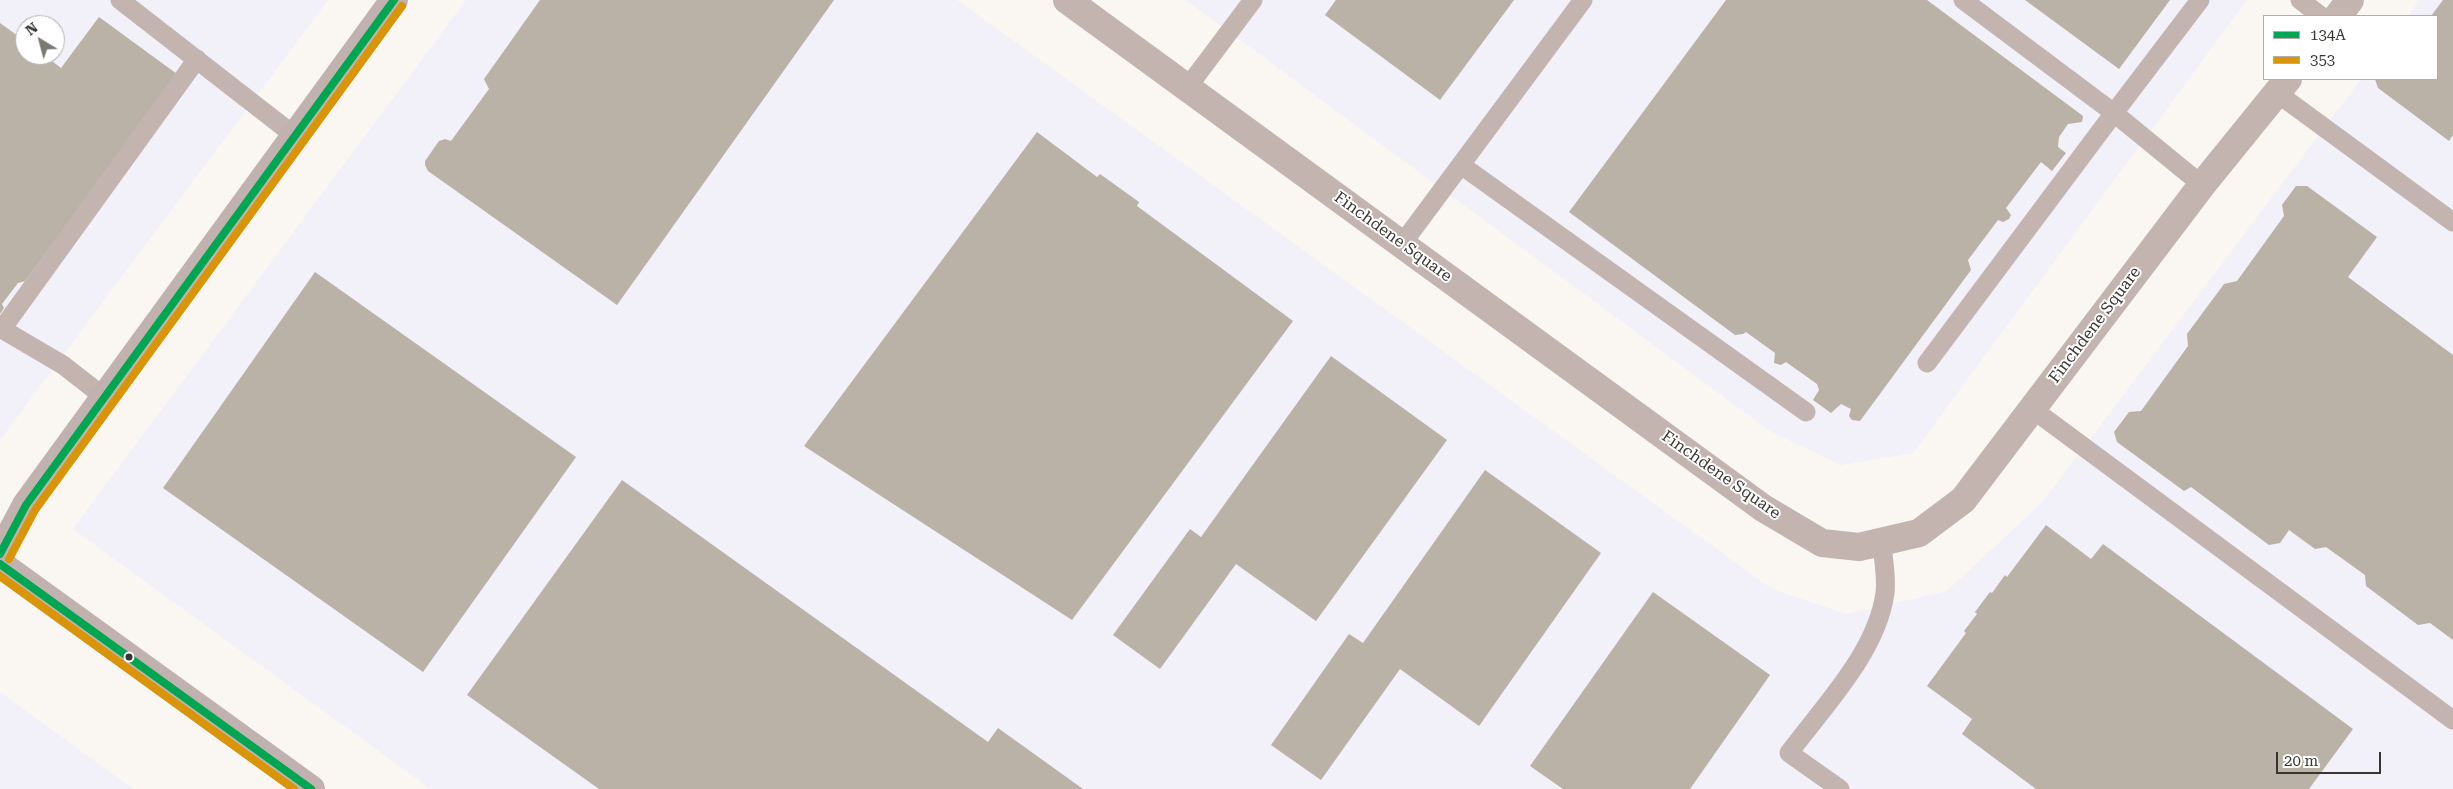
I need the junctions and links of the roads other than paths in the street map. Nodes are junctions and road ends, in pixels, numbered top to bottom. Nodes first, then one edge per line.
1 (120, 0) edge
2 (394, 0) edge
3 (1067, 0) edge
4 (1253, 0) edge
5 (1583, 0) edge
6 (1963, 0) edge
7 (2200, 0) edge
8 (2300, 0) edge
9 (2350, 0) edge
10 (2320, 15) edge
11 (2339, 15) edge
12 (197, 59) junction
13 (2282, 86) edge
14 (1187, 88) junction
15 (2114, 113) junction
16 (295, 136) junction
17 (1461, 165) junction
18 (2202, 185) junction
19 (2453, 222) edge
20 (1402, 244) junction
21 (1, 329) edge
22 (1927, 363) dead end
23 (104, 397) junction
24 (2031, 408) junction
25 (1806, 412) dead end
26 (1882, 543) junction
27 (0, 554) edge
28 (0, 564) edge
29 (2453, 720) edge
30 (312, 789) edge
31 (1840, 789) edge

1 - 12 lane
2 - 16 street
3 - 14 street, Finchdene Square
4 - 14 lane
5 - 17 lane
6 - 15 lane
7 - 15 lane
8 - 10 lane
9 - 11 street
12 - 16 lane
12 - 21 lane
13 - 18 street, Finchdene Square
13 - 19 lane
14 - 20 street, Finchdene Square
15 - 18 lane
15 - 22 lane
16 - 23 street
17 - 20 lane
17 - 25 lane
18 - 24 street, Finchdene Square
20 - 26 street, Finchdene Square
21 - 23 lane
23 - 27 street
24 - 26 street, Finchdene Square
24 - 29 lane
26 - 31 lane
28 - 30 street

